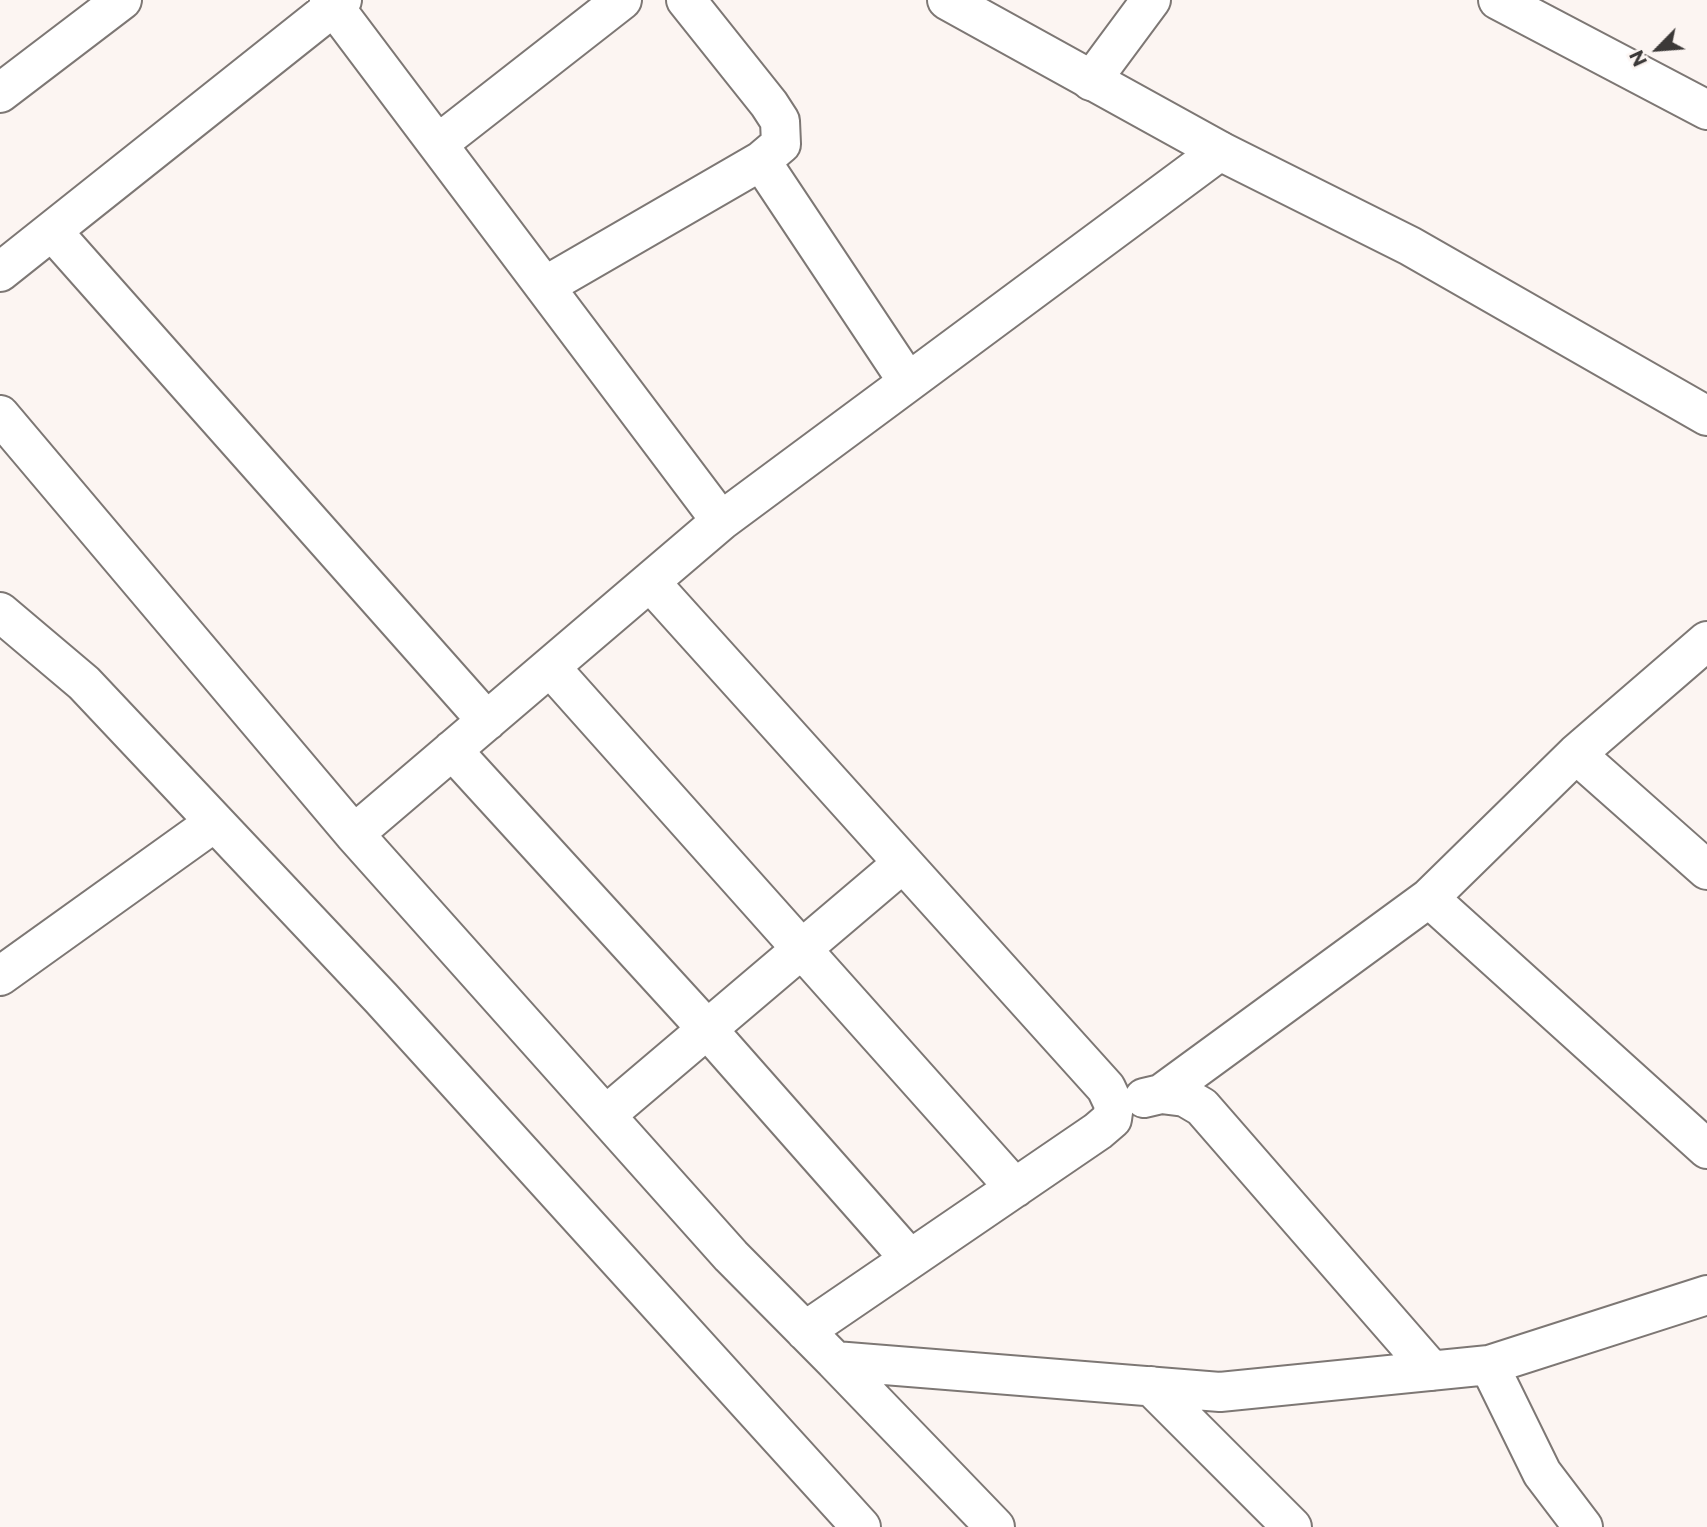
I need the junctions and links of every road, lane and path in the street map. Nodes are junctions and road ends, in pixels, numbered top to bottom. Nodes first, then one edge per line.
1 (122, 0) edge
2 (622, 0) edge
3 (686, 0) edge
4 (947, 0) edge
5 (1151, 0) edge
6 (1498, 0) edge
7 (335, 2) edge
8 (1091, 81) junction
9 (0, 93) edge
10 (1704, 105) edge
11 (439, 143) junction
12 (1220, 151) junction
13 (761, 161) junction
14 (52, 231) junction
15 (0, 272) edge
16 (545, 286) junction
17 (908, 382) junction
18 (0, 415) edge
19 (1707, 416) edge
20 (721, 521) junction
21 (650, 582) junction
22 (0, 612) edge
23 (1707, 641) edge
24 (550, 667) junction
25 (487, 721) junction
26 (452, 750) junction
27 (1576, 754) junction
28 (215, 822) junction
29 (354, 834) junction
30 (903, 863) junction
31 (1707, 870) edge
32 (1429, 898) junction
33 (803, 948) junction
34 (0, 976) edge
35 (707, 1030) junction
36 (1161, 1094) junction
37 (1114, 1105) junction
38 (606, 1115) junction
39 (1707, 1149) edge
40 (1015, 1188) junction
41 (910, 1259) junction
42 (1707, 1295) edge
43 (805, 1331) junction
44 (835, 1361) junction
45 (1489, 1365) junction
46 (1432, 1371) junction
47 (1151, 1386) junction
48 (861, 1527) edge
49 (995, 1527) edge
50 (1292, 1527) edge
51 (1583, 1527) edge

1 - 9 street
2 - 11 street
3 - 13 street
4 - 8 street
5 - 8 street
6 - 10 street
7 - 11 street
7 - 14 street
8 - 12 street
11 - 16 street
12 - 17 street
12 - 19 street
13 - 16 street
13 - 17 street
14 - 15 street
14 - 25 street
16 - 20 street
17 - 20 street
18 - 29 street
20 - 21 street
21 - 24 street
21 - 30 street
22 - 28 street
23 - 27 street
24 - 25 street
24 - 33 street
25 - 26 street
26 - 29 street
26 - 35 street
27 - 31 street
27 - 32 street
28 - 34 street
28 - 48 street
29 - 38 street
30 - 33 street
30 - 37 street
32 - 36 street
32 - 39 street
33 - 35 street
33 - 40 street
35 - 38 street
35 - 41 street
36 - 37 street
36 - 46 street
37 - 40 street
38 - 43 street
40 - 41 street
41 - 43 street
42 - 45 street
43 - 44 street
44 - 47 street
44 - 49 street
45 - 46 street
45 - 51 street
46 - 47 street
47 - 50 street

